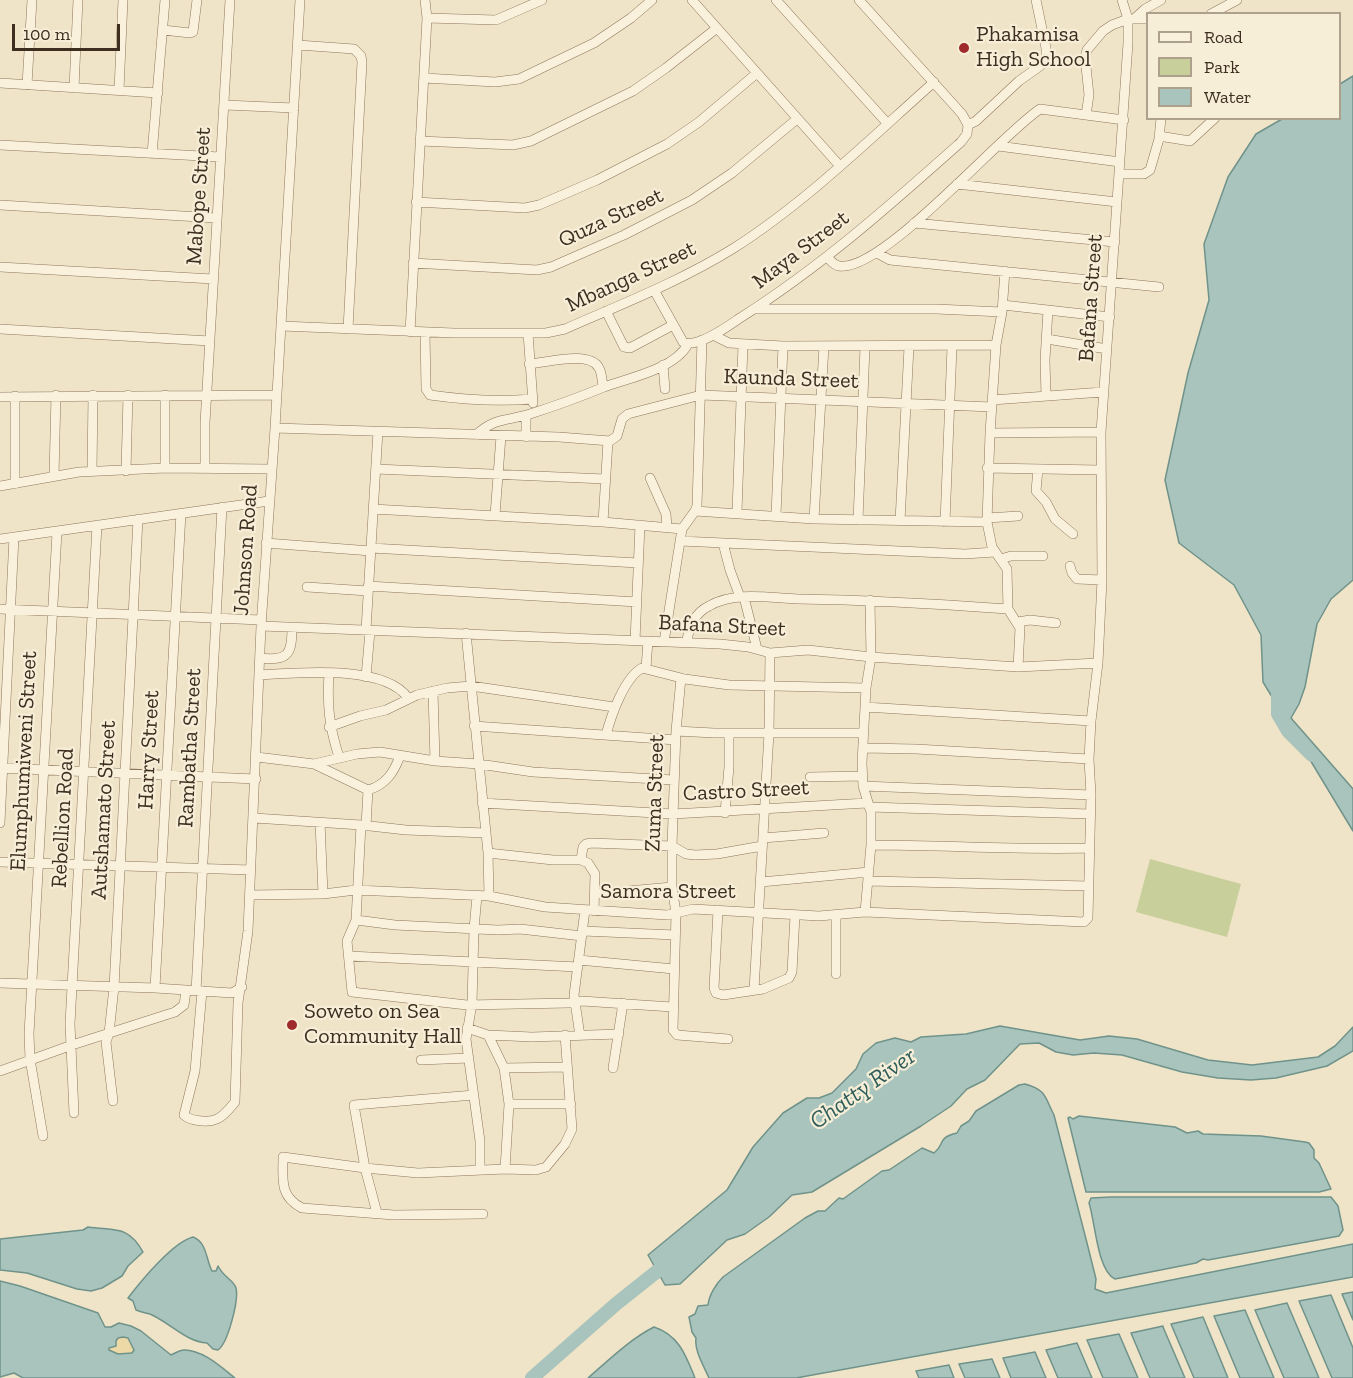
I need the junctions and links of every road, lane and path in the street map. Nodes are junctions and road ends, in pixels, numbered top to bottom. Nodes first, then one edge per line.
1 (32, 0) edge
2 (78, 0) edge
3 (123, 0) edge
4 (165, 0) edge
5 (197, 0) edge
6 (230, 0) edge
7 (300, 0) edge
8 (425, 0) edge
9 (542, 0) edge
10 (652, 0) edge
11 (692, 0) edge
12 (776, 0) edge
13 (860, 0) edge
14 (1035, 0) edge
15 (1122, 0) edge
16 (1161, 0) edge
17 (1237, 0) edge
18 (1215, 12) edge
19 (427, 18) junction
20 (1131, 18) junction
21 (1146, 19) edge
22 (717, 28) junction
23 (163, 30) junction
24 (298, 45) junction
25 (757, 73) junction
26 (424, 78) junction
27 (934, 82) junction
28 (0, 84) edge
29 (27, 85) junction
30 (74, 88) junction
31 (119, 90) junction
32 (158, 93) junction
33 (225, 105) junction
34 (294, 108) junction
35 (1086, 115) junction
36 (797, 119) junction
37 (1124, 120) junction
38 (1161, 120) edge
39 (1213, 120) edge
40 (887, 123) junction
41 (968, 125) junction
42 (1159, 136) junction
43 (420, 141) junction
44 (0, 145) edge
45 (998, 146) junction
46 (152, 154) junction
47 (220, 158) junction
48 (1120, 162) junction
49 (839, 165) junction
50 (1119, 174) junction
51 (957, 184) junction
52 (416, 202) junction
53 (1117, 202) junction
54 (0, 206) edge
55 (216, 218) junction
56 (914, 223) junction
57 (1115, 242) junction
58 (877, 253) junction
59 (828, 258) junction
60 (413, 263) junction
61 (0, 267) edge
62 (1005, 271) junction
63 (213, 279) junction
64 (1112, 283) junction
65 (1159, 287) dead end
66 (654, 290) junction
67 (1002, 308) junction
68 (755, 309) junction
69 (606, 310) junction
70 (1048, 310) junction
71 (1110, 317) junction
72 (673, 325) junction
73 (281, 326) junction
74 (0, 329) edge
75 (348, 329) junction
76 (410, 332) junction
77 (424, 332) junction
78 (528, 333) junction
79 (713, 335) junction
80 (1047, 339) junction
81 (702, 340) junction
82 (210, 341) junction
83 (688, 344) junction
84 (743, 345) junction
85 (996, 345) junction
86 (783, 346) junction
87 (824, 346) junction
88 (865, 347) junction
89 (909, 347) junction
90 (952, 347) junction
91 (1107, 349) junction
92 (529, 364) junction
93 (663, 365) junction
94 (603, 387) junction
95 (665, 389) dead end
96 (1103, 392) junction
97 (128, 394) junction
98 (165, 394) junction
99 (207, 394) junction
100 (56, 395) junction
101 (93, 395) junction
102 (277, 395) junction
103 (701, 395) junction
104 (0, 396) edge
105 (15, 396) junction
106 (742, 396) junction
107 (1046, 396) junction
108 (781, 397) junction
109 (532, 399) junction
110 (821, 400) junction
111 (862, 402) junction
112 (905, 403) junction
113 (992, 403) junction
114 (949, 405) junction
115 (530, 414) junction
116 (275, 428) junction
117 (378, 431) junction
118 (1101, 432) junction
119 (990, 433) junction
120 (476, 435) junction
121 (501, 436) junction
122 (526, 437) junction
123 (608, 441) junction
124 (165, 468) junction
125 (205, 468) junction
126 (987, 468) junction
127 (271, 469) junction
128 (376, 469) junction
129 (1038, 469) junction
130 (1100, 470) junction
131 (92, 471) junction
132 (126, 471) junction
133 (498, 475) junction
134 (54, 476) junction
135 (650, 478) dead end
136 (605, 479) junction
137 (15, 484) junction
138 (0, 486) edge
139 (269, 501) junction
140 (222, 507) junction
141 (373, 509) junction
142 (696, 511) junction
143 (737, 512) junction
144 (181, 513) junction
145 (495, 515) junction
146 (776, 515) junction
147 (1018, 516) dead end
148 (138, 519) junction
149 (814, 519) junction
150 (858, 520) junction
151 (987, 520) junction
152 (900, 521) junction
153 (603, 522) junction
154 (945, 522) junction
155 (97, 525) junction
156 (640, 525) junction
157 (667, 527) junction
158 (681, 529) junction
159 (57, 532) junction
160 (1072, 534) dead end
161 (15, 537) junction
162 (0, 539) edge
163 (680, 541) junction
164 (267, 543) junction
165 (723, 543) junction
166 (371, 550) junction
167 (998, 556) junction
168 (1043, 556) dead end
169 (638, 563) junction
170 (1070, 566) dead end
171 (1102, 580) junction
172 (307, 587) dead end
173 (368, 589) junction
174 (742, 597) junction
175 (870, 600) junction
176 (637, 602) junction
177 (0, 609) edge
178 (1008, 609) junction
179 (11, 610) junction
180 (52, 612) junction
181 (93, 614) junction
182 (134, 616) junction
183 (176, 616) junction
184 (217, 618) junction
185 (1018, 622) junction
186 (261, 623) junction
187 (1056, 623) dead end
188 (292, 627) junction
189 (368, 630) junction
190 (466, 633) junction
191 (635, 641) junction
192 (648, 641) junction
193 (663, 642) junction
194 (686, 643) junction
195 (757, 649) junction
196 (770, 653) junction
197 (871, 657) junction
198 (260, 658) junction
199 (1098, 663) junction
200 (1018, 667) junction
201 (646, 668) junction
202 (329, 673) junction
203 (259, 675) junction
204 (366, 677) junction
205 (681, 678) junction
206 (471, 686) junction
207 (770, 687) junction
208 (866, 688) junction
209 (433, 691) junction
210 (408, 698) junction
211 (614, 707) junction
212 (865, 707) junction
213 (1091, 721) junction
214 (474, 726) junction
215 (329, 727) junction
216 (729, 733) junction
217 (769, 733) junction
218 (864, 733) junction
219 (606, 735) junction
220 (676, 735) junction
221 (863, 748) junction
222 (400, 756) junction
223 (256, 757) junction
224 (339, 757) junction
225 (1089, 759) junction
226 (435, 761) junction
227 (314, 764) junction
228 (479, 764) junction
229 (1, 768) edge
230 (43, 770) junction
231 (85, 773) junction
232 (126, 774) junction
233 (167, 776) junction
234 (207, 776) junction
235 (862, 776) junction
236 (810, 777) dead end
237 (256, 779) junction
238 (674, 780) junction
239 (863, 786) junction
240 (368, 790) junction
241 (1090, 795) junction
242 (482, 803) junction
243 (868, 805) junction
244 (765, 810) junction
245 (725, 813) junction
246 (673, 814) junction
247 (1090, 814) junction
248 (254, 818) junction
249 (321, 822) junction
250 (0, 823) edge
251 (363, 825) junction
252 (486, 833) junction
253 (824, 833) dead end
254 (762, 842) junction
255 (871, 845) junction
256 (672, 846) junction
257 (1089, 848) junction
258 (488, 853) junction
259 (581, 860) junction
260 (0, 862) edge
261 (39, 864) junction
262 (79, 865) junction
263 (121, 866) junction
264 (162, 866) junction
265 (203, 867) junction
266 (251, 870) junction
267 (869, 876) junction
268 (762, 882) junction
269 (1089, 886) junction
270 (672, 887) junction
271 (356, 890) junction
272 (324, 894) junction
273 (595, 894) junction
274 (250, 895) junction
275 (477, 896) junction
276 (489, 897) junction
277 (718, 910) junction
278 (590, 911) junction
279 (866, 912) junction
280 (676, 913) junction
281 (759, 913) junction
282 (795, 915) junction
283 (836, 915) junction
284 (356, 920) junction
285 (474, 929) junction
286 (583, 933) junction
287 (675, 935) junction
288 (349, 956) junction
289 (473, 963) junction
290 (578, 964) junction
291 (675, 969) junction
292 (836, 974) dead end
293 (0, 984) edge
294 (32, 986) junction
295 (73, 986) junction
296 (114, 987) junction
297 (242, 987) junction
298 (155, 988) junction
299 (754, 990) junction
300 (195, 991) junction
301 (575, 1002) junction
302 (623, 1003) junction
303 (472, 1004) junction
304 (672, 1007) junction
305 (467, 1028) junction
306 (109, 1033) junction
307 (619, 1034) junction
308 (488, 1035) junction
309 (565, 1035) junction
310 (580, 1036) junction
311 (728, 1040) dead end
312 (72, 1045) junction
313 (469, 1058) junction
314 (30, 1059) junction
315 (421, 1060) dead end
316 (567, 1067) junction
317 (504, 1068) junction
318 (613, 1068) dead end
319 (0, 1071) edge
320 (474, 1095) junction
321 (113, 1101) dead end
322 (235, 1102) joint
323 (509, 1104) junction
324 (571, 1104) junction
325 (74, 1113) dead end
326 (43, 1136) dead end
327 (365, 1168) junction
328 (504, 1168) junction
329 (480, 1169) junction
330 (377, 1213) junction
331 (483, 1214) dead end

1 - 29 street
2 - 30 street
3 - 31 street
4 - 23 street
5 - 23 street
6 - 33 street, Mabope Street
7 - 24 street, Johnson Road
8 - 19 street
9 - 19 street
10 - 26 street
11 - 22 street
12 - 40 street
13 - 27 street
14 - 41 street
15 - 20 street, Bafana Street
16 - 20 street
17 - 18 street
19 - 26 street
20 - 21 street
20 - 35 street
20 - 37 street, Bafana Street
22 - 25 street
22 - 43 street
23 - 32 street
24 - 34 street, Johnson Road
24 - 75 street
25 - 36 street
25 - 52 street
26 - 43 street
27 - 40 street, Mbanga Street
27 - 41 street
28 - 29 street
29 - 30 street
30 - 31 street
31 - 32 street
32 - 46 street
33 - 34 street
33 - 47 street, Mabope Street
34 - 73 street, Johnson Road
35 - 37 street
35 - 45 street
36 - 49 street
36 - 60 street, Quza Street
37 - 48 street, Bafana Street
38 - 42 street
39 - 42 street
40 - 49 street, Mbanga Street
41 - 59 street, Maya Street
42 - 50 street
43 - 52 street
44 - 46 street
45 - 48 street
45 - 51 street
46 - 47 street
47 - 55 street, Mabope Street
48 - 50 street, Bafana Street
49 - 66 street, Mbanga Street
50 - 53 street, Bafana Street
51 - 53 street
51 - 56 street
52 - 60 street
53 - 57 street, Bafana Street
54 - 55 street
55 - 63 street, Mabope Street
56 - 57 street
56 - 58 street
57 - 64 street, Bafana Street
58 - 59 street
58 - 62 street
59 - 68 street, Maya Street
60 - 76 street
61 - 63 street
62 - 64 street
62 - 67 street
63 - 82 street, Mabope Street
64 - 65 street
64 - 71 street, Bafana Street
66 - 69 street, Mbanga Street
66 - 72 street
67 - 68 street
67 - 70 street
67 - 85 street
68 - 79 street, Maya Street
69 - 72 street
69 - 78 street, Mbanga Street
70 - 71 street
70 - 80 street
71 - 91 street, Bafana Street
72 - 83 street
73 - 75 street, Mbanga Street
73 - 102 street, Johnson Road
74 - 82 street
75 - 76 street, Mbanga Street
76 - 77 street, Mbanga Street
77 - 78 street, Mbanga Street
77 - 109 street
78 - 92 street
79 - 81 street, Maya Street
79 - 84 street
80 - 91 street
80 - 107 street
81 - 83 street, Maya Street
81 - 103 street
82 - 99 street, Mabope Street
83 - 93 street
84 - 86 street
84 - 106 street
85 - 90 street
85 - 113 street
86 - 87 street
86 - 108 street
87 - 88 street
87 - 110 street
88 - 89 street
88 - 111 street
89 - 90 street
89 - 112 street
90 - 114 street
91 - 96 street, Bafana Street
92 - 94 street
92 - 109 street
93 - 94 street
93 - 95 street
94 - 115 street
96 - 107 street, Kaunda Street
96 - 118 street, Bafana Street
97 - 98 street
97 - 101 street
97 - 132 street
98 - 99 street
98 - 124 street
99 - 102 street
99 - 125 street, Mabope Street
100 - 101 street
100 - 105 street
100 - 134 street
101 - 131 street
102 - 116 street, Johnson Road
103 - 106 street, Kaunda Street
103 - 123 street, Kaunda Street
103 - 142 street
104 - 105 street
105 - 137 street
106 - 108 street, Kaunda Street
106 - 143 street
107 - 113 street, Kaunda Street
108 - 110 street, Kaunda Street
108 - 146 street
109 - 115 street
110 - 111 street, Kaunda Street
110 - 149 street
111 - 112 street, Kaunda Street
111 - 150 street
112 - 114 street, Kaunda Street
112 - 152 street
113 - 114 street, Kaunda Street
113 - 119 street
114 - 154 street
115 - 120 street
115 - 122 street
116 - 117 street
116 - 127 street, Johnson Road
117 - 120 street
117 - 128 street
118 - 119 street
118 - 130 street, Bafana Street
119 - 126 street
120 - 121 street
121 - 122 street
121 - 133 street
122 - 123 street
123 - 136 street
124 - 125 street
124 - 132 street
125 - 127 street
126 - 129 street
126 - 151 street
127 - 139 street, Johnson Road
128 - 133 street
128 - 141 street
129 - 130 street
129 - 160 street
130 - 171 street, Bafana Street
131 - 132 street
131 - 134 street
133 - 136 street
133 - 145 street
134 - 137 street
135 - 157 street
136 - 153 street
137 - 138 street
139 - 140 street
139 - 164 street, Johnson Road
140 - 144 street
140 - 184 street, Rambatha Street
141 - 145 street
141 - 166 street
142 - 143 street
142 - 158 street
143 - 146 street
144 - 148 street
144 - 183 street, Harry Street
145 - 153 street
146 - 149 street
147 - 151 street
148 - 155 street
148 - 182 street, Autshamato Street
149 - 150 street
150 - 152 street
151 - 154 street
151 - 167 street
152 - 154 street
153 - 156 street
155 - 159 street
155 - 181 street, Rebellion Road
156 - 157 street
156 - 169 street
157 - 158 street
158 - 163 street
159 - 161 street
159 - 180 street, Elumphumiweni Street
161 - 162 street
161 - 179 street
163 - 165 street
163 - 193 street
164 - 166 street
164 - 186 street, Johnson Road
165 - 167 street
165 - 174 street
166 - 169 street
166 - 173 street
167 - 168 street
167 - 178 street
169 - 176 street
170 - 171 street
171 - 199 street, Bafana Street
172 - 173 street
173 - 176 street
173 - 189 street
174 - 175 street
174 - 194 street
174 - 195 street
175 - 178 street
175 - 197 street
176 - 191 street
177 - 179 street, Bafana Street
178 - 185 street
179 - 180 street, Bafana Street
179 - 229 street
180 - 181 street, Bafana Street
180 - 230 street, Elumphumiweni Street
181 - 182 street, Bafana Street
181 - 231 street, Rebellion Road
182 - 183 street, Bafana Street
182 - 232 street, Autshamato Street
183 - 184 street, Bafana Street
183 - 233 street, Harry Street
184 - 186 street, Bafana Street
184 - 234 street, Rambatha Street
185 - 187 street
185 - 200 street
186 - 188 street, Bafana Street
186 - 198 street, Johnson Road
188 - 189 street, Bafana Street
188 - 198 street
189 - 190 street, Bafana Street
189 - 204 street
190 - 191 street, Bafana Street
190 - 206 street
191 - 192 street, Bafana Street
192 - 193 street, Bafana Street
192 - 201 street
193 - 194 street, Bafana Street
194 - 195 street, Bafana Street
195 - 196 street, Bafana Street
196 - 197 street, Bafana Street
196 - 207 street
197 - 200 street, Bafana Street
197 - 208 street
198 - 203 street, Johnson Road
199 - 200 street, Bafana Street
199 - 213 street
201 - 205 street
201 - 211 street
202 - 203 street
202 - 204 street
202 - 215 street
203 - 223 street, Johnson Road
204 - 210 street
205 - 207 street
205 - 220 street, Zuma Street
206 - 209 street
206 - 211 street
206 - 214 street
207 - 208 street
207 - 217 street
208 - 212 street
209 - 210 street
209 - 226 street
210 - 215 street
211 - 219 street
212 - 213 street
212 - 218 street
213 - 225 street
214 - 219 street
214 - 228 street
215 - 224 street
216 - 217 street
216 - 220 street
216 - 245 street
217 - 218 street
217 - 244 street
218 - 221 street
219 - 220 street
220 - 238 street, Zuma Street
221 - 225 street
221 - 235 street
222 - 224 street
222 - 226 street
222 - 240 street
223 - 227 street
223 - 237 street, Johnson Road
224 - 227 street
225 - 241 street
226 - 228 street
227 - 240 street
228 - 238 street
228 - 242 street
229 - 230 street
229 - 250 street
230 - 231 street
230 - 261 street, Elumphumiweni Street
231 - 232 street
231 - 262 street, Rebellion Road
232 - 233 street
232 - 263 street, Autshamato Street
233 - 234 street
233 - 264 street, Harry Street
234 - 237 street
234 - 265 street, Rambatha Street
235 - 236 street
235 - 239 street
237 - 248 street, Johnson Road
238 - 246 street, Zuma Street
239 - 241 street
239 - 243 street
240 - 251 street
241 - 247 street
242 - 246 street, Castro Street
242 - 252 street
243 - 244 street, Castro Street
243 - 247 street, Castro Street
243 - 255 street
244 - 245 street, Castro Street
244 - 254 street
245 - 246 street, Castro Street
246 - 256 street, Zuma Street
247 - 257 street
248 - 249 street
248 - 266 street, Johnson Road
249 - 251 street
249 - 272 street
251 - 252 street
251 - 271 street
252 - 258 street
253 - 254 street
254 - 256 street
254 - 268 street
255 - 257 street
255 - 267 street
256 - 259 street
256 - 270 street, Zuma Street
257 - 269 street
258 - 259 street
258 - 276 street
259 - 273 street
260 - 261 street
261 - 262 street
261 - 294 street, Elumphumiweni Street
262 - 263 street
262 - 295 street, Rebellion Road
263 - 264 street
263 - 296 street, Autshamato Street
264 - 265 street
264 - 298 street, Harry Street
265 - 266 street
265 - 300 street, Rambatha Street
266 - 274 street, Johnson Road
267 - 268 street
267 - 269 street
267 - 279 street
268 - 281 street
269 - 279 street, Samora Street
270 - 273 street
270 - 280 street, Zuma Street
271 - 272 street, Samora Street
271 - 275 street, Samora Street
271 - 284 street
272 - 274 street, Samora Street
273 - 278 street
274 - 297 street, Johnson Road
275 - 276 street, Samora Street
275 - 285 street
276 - 278 street, Samora Street
277 - 280 street, Samora Street
277 - 281 street, Samora Street
277 - 299 street
278 - 280 street, Samora Street
278 - 286 street
279 - 283 street, Samora Street
280 - 287 street, Zuma Street
281 - 282 street, Samora Street
281 - 299 street
282 - 283 street, Samora Street
282 - 299 street
283 - 292 street
284 - 285 street
284 - 288 street
285 - 286 street
285 - 289 street
286 - 287 street
286 - 290 street
287 - 291 street, Zuma Street
288 - 289 street
288 - 303 street
289 - 290 street
289 - 303 street
290 - 291 street
290 - 301 street
291 - 304 street, Zuma Street
293 - 294 street
294 - 295 street
294 - 314 street, Elumphumiweni Street
295 - 296 street
295 - 312 street, Rebellion Road
296 - 298 street
296 - 306 street, Autshamato Street
297 - 300 street
297 - 322 street, Johnson Road
298 - 300 street
300 - 306 street
300 - 322 street, Rambatha Street
301 - 302 street
301 - 303 street
301 - 310 street
302 - 304 street
302 - 307 street
303 - 305 street
304 - 311 street, Zuma Street
305 - 308 street
305 - 313 street
306 - 312 street
306 - 321 street, Autshamato Street
307 - 310 street
307 - 318 street
308 - 309 street
308 - 317 street
309 - 310 street
309 - 316 street
312 - 314 street
312 - 325 street, Rebellion Road
313 - 315 street
313 - 320 street
314 - 319 street
314 - 326 street, Elumphumiweni Street
316 - 317 street
316 - 324 street
317 - 323 street
320 - 327 street
320 - 329 street
323 - 324 street
323 - 328 street
324 - 328 street
327 - 329 street
327 - 330 street
327 - 330 street
328 - 329 street
330 - 331 street

